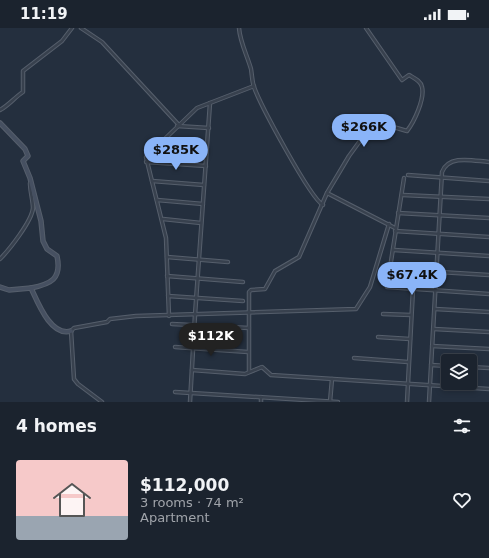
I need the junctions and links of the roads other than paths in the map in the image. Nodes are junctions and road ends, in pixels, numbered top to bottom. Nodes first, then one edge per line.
1 (72, 28) edge
2 (81, 28) edge
3 (239, 28) edge
4 (366, 28) edge
5 (254, 86) junction
6 (210, 103) junction
7 (0, 110) edge
8 (0, 123) edge
9 (178, 125) junction
10 (208, 128) junction
11 (160, 144) junction
12 (207, 147) junction
13 (146, 162) junction
14 (489, 162) edge
15 (206, 166) junction
16 (408, 175) dead end
17 (30, 178) junction
18 (404, 178) dead end
19 (442, 178) junction
20 (152, 181) junction
21 (489, 181) edge
22 (204, 185) junction
23 (327, 193) junction
24 (403, 194) junction
25 (441, 196) junction
26 (489, 199) edge
27 (157, 200) junction
28 (203, 204) junction
29 (323, 205) junction
30 (398, 213) junction
31 (441, 216) junction
32 (489, 218) edge
33 (162, 219) junction
34 (202, 223) junction
35 (389, 224) junction
36 (395, 230) junction
37 (439, 234) junction
38 (489, 237) edge
39 (394, 250) junction
40 (438, 252) junction
41 (489, 256) edge
42 (167, 257) junction
43 (0, 259) edge
44 (199, 259) junction
45 (228, 262) dead end
46 (390, 269) junction
47 (437, 271) junction
48 (489, 275) edge
49 (167, 276) junction
50 (197, 280) junction
51 (243, 282) dead end
52 (0, 288) edge
53 (31, 288) junction
54 (413, 289) junction
55 (436, 290) junction
56 (489, 294) edge
57 (168, 296) junction
58 (196, 297) junction
59 (243, 301) dead end
60 (435, 309) junction
61 (249, 312) junction
62 (489, 312) edge
63 (383, 314) dead end
64 (195, 315) junction
65 (411, 315) junction
66 (169, 316) junction
67 (172, 324) dead end
68 (194, 326) junction
69 (249, 328) junction
70 (434, 330) junction
71 (71, 331) junction
72 (489, 332) edge
73 (378, 337) dead end
74 (410, 338) junction
75 (432, 346) junction
76 (175, 347) dead end
77 (194, 348) junction
78 (489, 349) edge
79 (248, 352) junction
80 (354, 358) dead end
81 (408, 362) junction
82 (431, 365) junction
83 (441, 366) edge
84 (477, 367) edge
85 (489, 368) edge
86 (192, 370) junction
87 (249, 372) junction
88 (332, 379) junction
89 (408, 384) junction
90 (430, 385) junction
91 (489, 388) edge
92 (175, 392) dead end
93 (191, 393) junction
94 (261, 397) junction
95 (102, 402) edge
96 (190, 402) edge
97 (261, 402) edge
98 (330, 402) edge
99 (338, 402) edge
100 (407, 402) edge
101 (429, 402) edge

1 - 7 street
2 - 9 street
3 - 5 street
4 - 23 street
5 - 6 street
5 - 29 street
6 - 9 street
6 - 10 street
8 - 17 street
9 - 10 street
9 - 11 street
10 - 12 street
11 - 12 street
11 - 13 street
12 - 15 street
13 - 15 street
13 - 20 street
14 - 19 street
15 - 22 street
16 - 19 street
17 - 43 street
17 - 53 street
18 - 24 street
19 - 21 street
19 - 25 street
20 - 22 street
20 - 27 street
22 - 28 street
23 - 29 street
23 - 35 street
24 - 25 street
24 - 30 street
25 - 26 street
25 - 31 street
27 - 28 street
27 - 33 street
28 - 34 street
29 - 61 street
30 - 31 street
30 - 36 street
31 - 32 street
31 - 37 street
33 - 34 street
33 - 42 street
34 - 44 street
35 - 36 street
35 - 61 street
36 - 37 street
36 - 39 street
37 - 38 street
37 - 40 street
39 - 40 street
39 - 46 street
40 - 41 street
40 - 47 street
42 - 44 street
42 - 49 street
44 - 45 street
44 - 50 street
46 - 47 street
46 - 54 street
47 - 48 street
47 - 55 street
49 - 50 street
49 - 57 street
50 - 51 street
50 - 58 street
52 - 53 street
53 - 71 street
54 - 55 street
54 - 65 street
55 - 56 street
55 - 60 street
57 - 58 street
57 - 66 street
58 - 59 street
58 - 64 street
60 - 62 street
60 - 70 street
61 - 64 street
61 - 69 street
63 - 65 street
64 - 66 street
64 - 68 street
65 - 74 street
66 - 71 street
67 - 68 street
68 - 69 street
68 - 77 street
69 - 79 street
70 - 72 street
70 - 75 street
71 - 95 street
73 - 74 street
74 - 81 street
75 - 78 street
75 - 82 street
76 - 77 street
77 - 79 street
77 - 86 street
79 - 87 street
80 - 81 street
81 - 89 street
82 - 83 street
82 - 90 street
84 - 85 street
86 - 87 street
86 - 93 street
87 - 88 street
88 - 89 street
88 - 98 street
89 - 90 street
89 - 100 street
90 - 91 street
90 - 101 street
92 - 93 street
93 - 94 street
93 - 96 street
94 - 97 street
94 - 98 street
98 - 99 street

